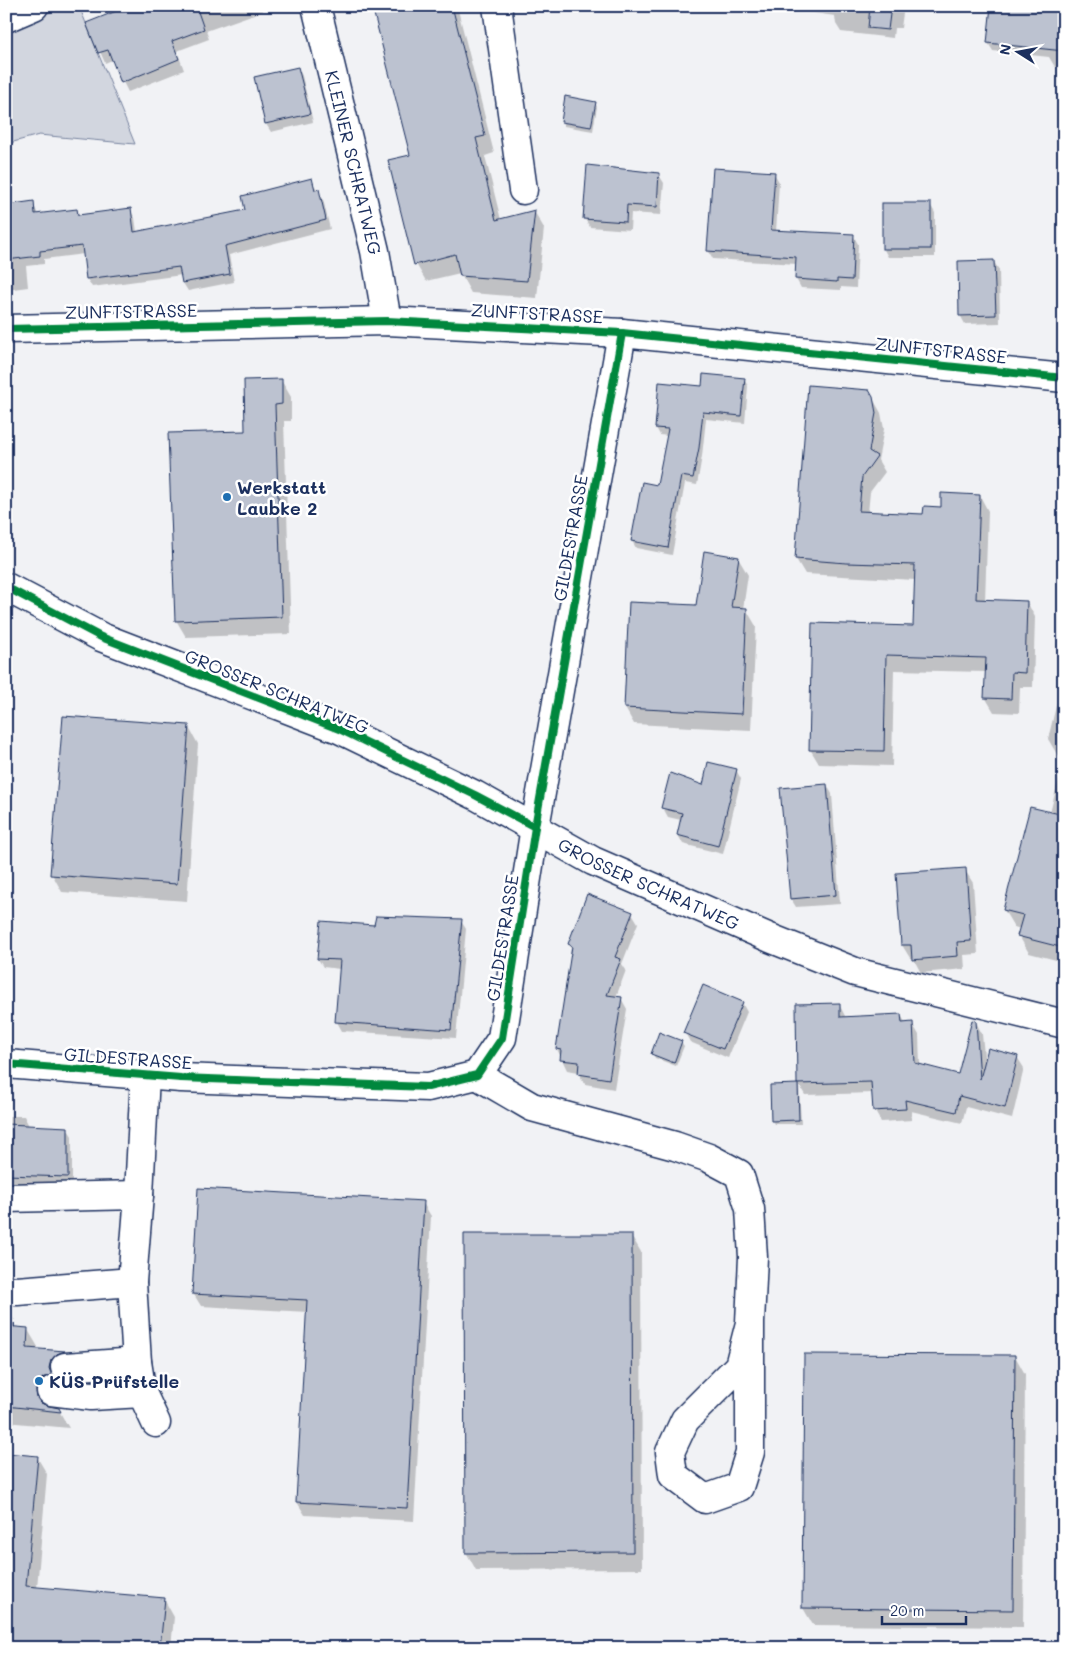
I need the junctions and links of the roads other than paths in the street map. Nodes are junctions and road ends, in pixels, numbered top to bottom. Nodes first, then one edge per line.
1 (34, 6) edge
2 (316, 6) edge
3 (497, 6) edge
4 (6, 18) edge
5 (524, 190) dead end
6 (387, 321) junction
7 (6, 329) edge
8 (622, 333) junction
9 (1064, 378) edge
10 (6, 587) edge
11 (534, 827) junction
12 (1064, 1024) edge
13 (6, 1064) edge
14 (477, 1074) junction
15 (145, 1075) junction
16 (139, 1196) junction
17 (6, 1198) edge
18 (132, 1282) junction
19 (6, 1290) edge
20 (750, 1323) junction
21 (137, 1362) junction
22 (65, 1366) dead end
23 (51, 1391) dead end
24 (142, 1393) junction
25 (156, 1423) dead end

1 - 4 street
2 - 6 street, KLEINER SCHRATWEG
3 - 5 street
6 - 7 street, ZUNFTSTRASSE
6 - 8 street, ZUNFTSTRASSE
8 - 9 street, ZUNFTSTRASSE
8 - 11 street, GILDESTRASSE
10 - 11 street, GROSSER SCHRATWEG
11 - 12 street, GROSSER SCHRATWEG
11 - 14 street, GILDESTRASSE
13 - 15 street, GILDESTRASSE
14 - 15 street, GILDESTRASSE
14 - 20 street
15 - 16 street, GILDESTRASSE
16 - 17 street
16 - 18 street, GILDESTRASSE
18 - 19 street
18 - 21 street, GILDESTRASSE
20 - 20 street
21 - 22 street
21 - 24 street, GILDESTRASSE
23 - 24 street
24 - 25 street, GILDESTRASSE

